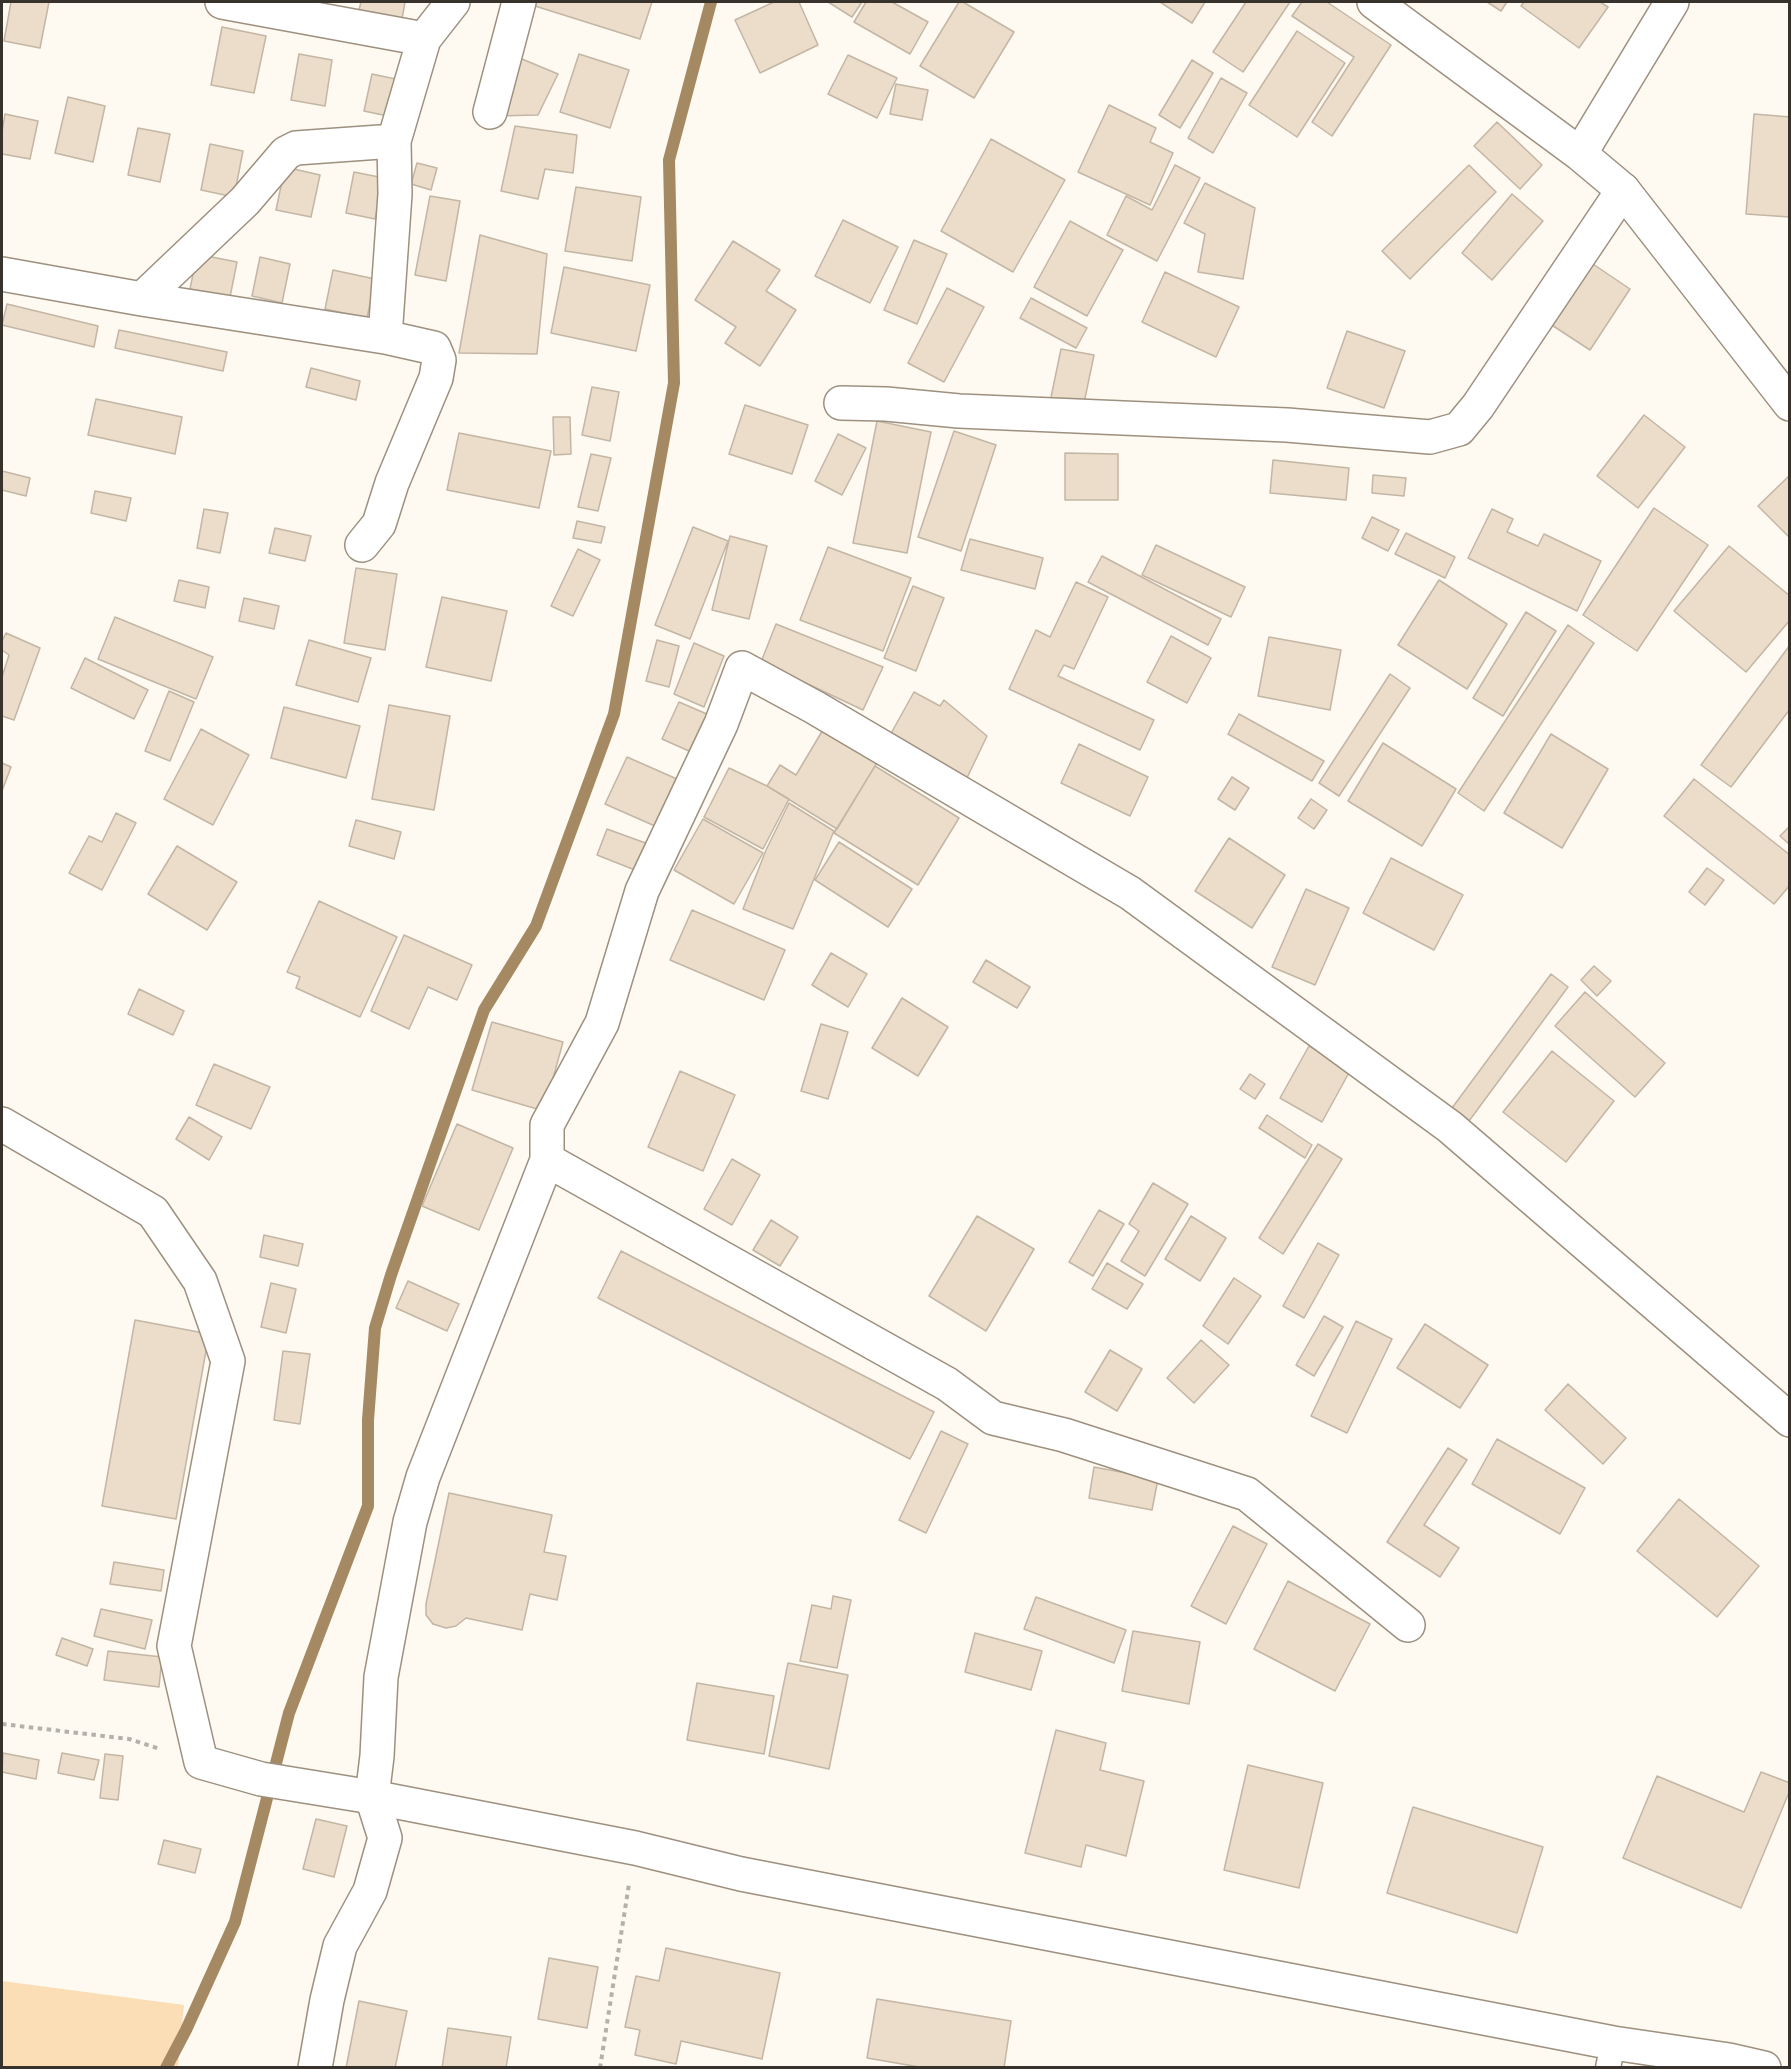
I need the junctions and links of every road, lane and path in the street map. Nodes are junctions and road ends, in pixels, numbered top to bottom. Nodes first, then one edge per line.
1 (222, 2) edge
2 (453, 2) edge
3 (519, 2) edge
4 (1374, 2) edge
5 (1672, 2) edge
6 (424, 39) junction
7 (490, 112) dead end
8 (394, 141) junction
9 (1580, 154) junction
10 (1623, 190) junction
11 (2, 274) edge
12 (141, 299) junction
13 (385, 337) junction
14 (841, 403) dead end
15 (1790, 404) edge
16 (362, 545) dead end
17 (2, 1124) edge
18 (547, 1160) junction
19 (1790, 1420) edge
20 (1408, 1625) dead end
21 (2, 1724) edge
22 (201, 1762) junction
23 (359, 1796) junction
24 (635, 1848) junction
25 (1610, 2055) edge
26 (1729, 2064) edge
27 (315, 2067) edge
28 (600, 2067) edge
29 (1764, 2067) edge

1 - 6 street
2 - 6 street
3 - 7 street
4 - 9 street
5 - 9 street
6 - 8 street
8 - 12 street
8 - 13 street
9 - 10 street
10 - 14 street
10 - 15 street
11 - 12 street
12 - 13 street
13 - 16 street
17 - 22 street
18 - 19 street
18 - 20 street
18 - 23 street
21 - 22 path
22 - 23 street
23 - 24 street
23 - 27 street
24 - 25 street
24 - 28 path
25 - 26 street
26 - 29 street

